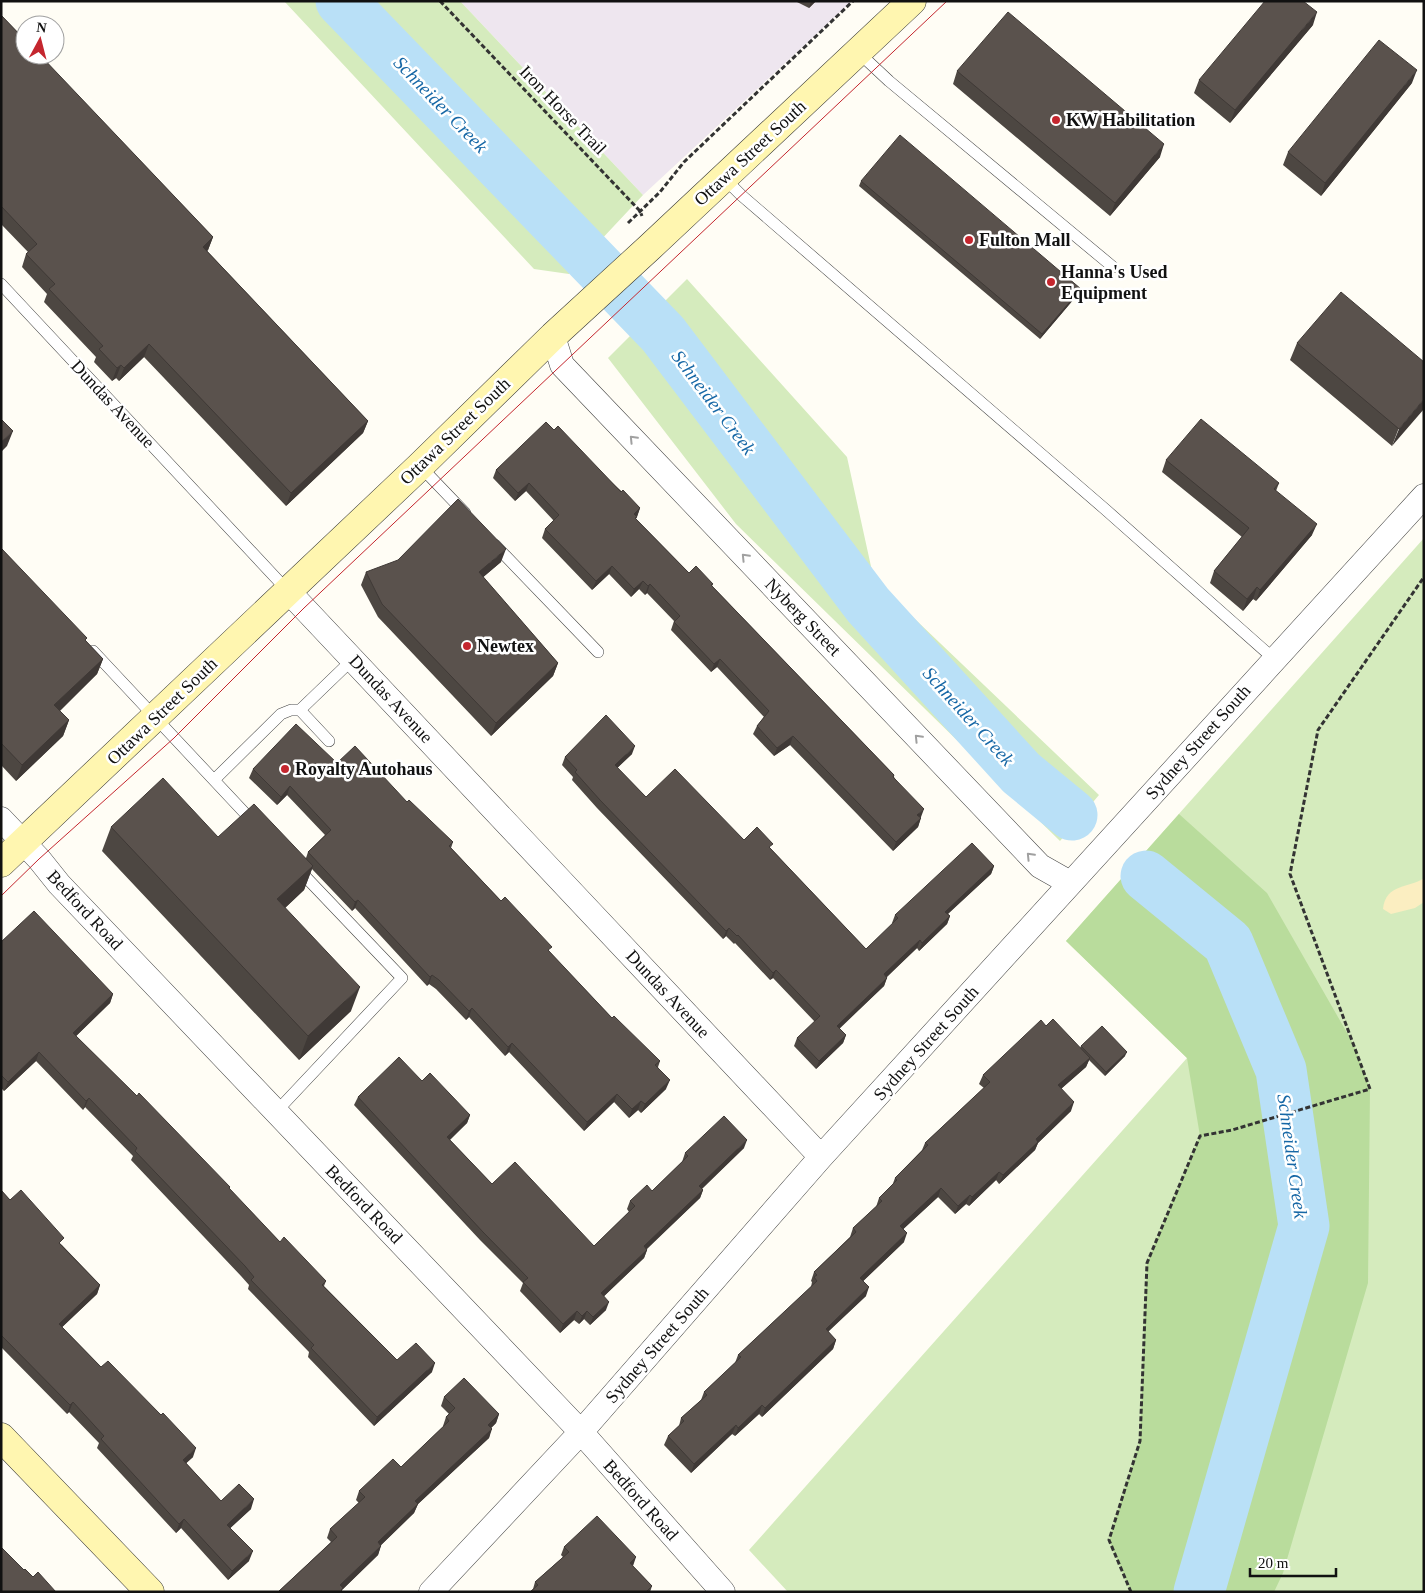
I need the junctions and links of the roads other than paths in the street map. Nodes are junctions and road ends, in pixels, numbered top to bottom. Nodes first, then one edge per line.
1 (912, 1) edge
2 (858, 52) junction
3 (724, 178) junction
4 (1113, 267) dead end
5 (1, 284) edge
6 (553, 336) junction
7 (420, 466) junction
8 (1424, 496) edge
9 (476, 525) edge
10 (489, 539) edge
11 (288, 590) junction
12 (83, 641) edge
13 (598, 652) dead end
14 (353, 659) junction
15 (1274, 659) junction
16 (300, 710) junction
17 (155, 718) junction
18 (329, 741) dead end
19 (214, 780) junction
20 (1, 819) edge
21 (264, 834) edge
22 (24, 842) junction
23 (291, 862) edge
24 (1, 863) edge
25 (1070, 883) junction
26 (276, 1112) junction
27 (821, 1157) junction
28 (581, 1432) junction
29 (1, 1437) edge
30 (150, 1592) edge
31 (431, 1592) edge
32 (724, 1592) edge

1 - 2 main road, Ottawa Street South
2 - 3 main road, Ottawa Street South
2 - 4 lane
3 - 6 main road, Ottawa Street South
3 - 15 lane
5 - 11 lane, Dundas Avenue
6 - 7 main road, Ottawa Street South
25 -> 6 street, Nyberg Street
7 - 9 lane
7 - 11 main road, Ottawa Street South
8 - 15 street, Sydney Street South
10 - 13 lane
11 - 14 street, Dundas Avenue
11 - 17 main road, Ottawa Street South
12 - 17 lane
14 - 16 lane
14 - 27 street, Dundas Avenue
15 - 25 street, Sydney Street South
16 - 18 lane
16 - 19 lane
17 - 19 lane
17 - 22 main road, Ottawa Street South
19 - 21 lane
20 - 22 street, Bedford Road
22 - 24 main road, Ottawa Street South
22 - 26 street, Bedford Road
23 - 26 lane
25 - 27 street, Sydney Street South
26 - 28 street, Bedford Road
27 - 28 street, Sydney Street South
28 - 31 street, Sydney Street South
28 - 32 street, Bedford Road
29 - 30 main road

